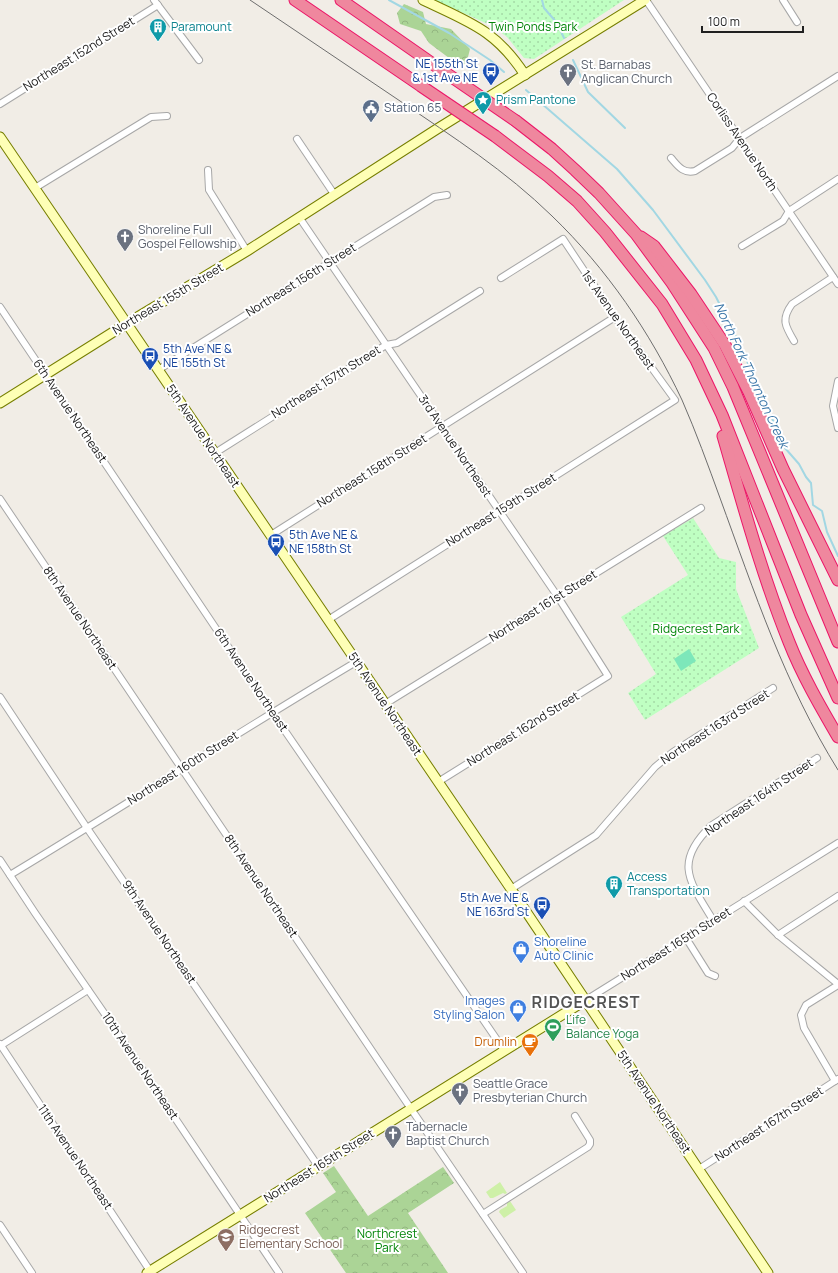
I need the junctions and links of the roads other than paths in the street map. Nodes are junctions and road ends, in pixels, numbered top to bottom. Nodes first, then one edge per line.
1 (295, 0) edge
2 (341, 0) edge
3 (423, 0) edge
4 (646, 0) edge
5 (783, 0) edge
6 (156, 2) edge
7 (798, 22) dead end
8 (198, 60) dead end
9 (525, 75) junction
10 (838, 76) edge
11 (0, 104) edge
12 (167, 116) dead end
13 (0, 136) edge
14 (740, 138) junction
15 (296, 139) dead end
16 (671, 158) dead end
17 (208, 170) dead end
18 (838, 180) edge
19 (35, 188) junction
20 (334, 194) junction
21 (447, 195) dead end
22 (789, 211) junction
23 (299, 217) junction
24 (636, 234) junction
25 (742, 246) dead end
26 (247, 251) junction
27 (329, 262) junction
28 (833, 277) junction
29 (501, 278) dead end
30 (838, 284) edge
31 (480, 291) dead end
32 (0, 307) edge
33 (615, 318) junction
34 (126, 324) junction
35 (794, 341) dead end
36 (386, 345) junction
37 (158, 370) junction
38 (46, 374) junction
39 (838, 381) edge
40 (710, 390) junction
41 (674, 400) joint
42 (0, 403) edge
43 (442, 427) junction
44 (838, 428) edge
45 (215, 453) junction
46 (0, 498) edge
47 (701, 508) dead end
48 (499, 510) junction
49 (271, 535) junction
50 (838, 580) edge
51 (558, 597) junction
52 (328, 620) junction
53 (838, 642) edge
54 (356, 662) junction
55 (608, 676) joint
56 (773, 688) dead end
57 (0, 697) edge
58 (838, 698) edge
59 (385, 704) junction
60 (272, 712) junction
61 (838, 737) edge
62 (817, 758) dead end
63 (182, 769) junction
64 (438, 782) junction
65 (87, 828) junction
66 (838, 843) edge
67 (0, 860) edge
68 (10, 875) junction
69 (511, 889) junction
70 (838, 896) edge
71 (744, 901) junction
72 (713, 920) junction
73 (778, 935) junction
74 (686, 938) junction
75 (715, 976) dead end
76 (838, 984) edge
77 (88, 990) junction
78 (586, 1000) junction
79 (0, 1045) edge
80 (504, 1050) junction
81 (836, 1080) edge
82 (411, 1109) junction
83 (575, 1116) dead end
84 (318, 1166) junction
85 (699, 1169) junction
86 (483, 1214) junction
87 (240, 1215) junction
88 (0, 1225) edge
89 (149, 1272) edge
90 (32, 1273) edge
91 (279, 1273) edge
92 (523, 1273) edge
93 (768, 1273) edge

1 - 40 highway, bridge
2 - 24 highway, bridge
3 - 9 street
4 - 9 street, Northeast 155th Street
4 - 14 street, Corliss Avenue North
5 - 7 street
6 - 8 street
6 - 11 street, Northeast 152nd Street
9 - 20 street, Northeast 155th Street
10 - 14 street
12 - 19 street
13 - 19 street, 5th Avenue Northeast
14 - 16 street
14 - 22 street, Corliss Avenue North
15 - 20 street
17 - 26 street
18 - 22 street
19 - 34 street, 5th Avenue Northeast
20 - 23 street, Northeast 155th Street
21 - 27 street, Northeast 156th Street
22 - 25 street
22 - 28 street, Corliss Avenue North
23 - 26 street, Northeast 155th Street
23 - 27 street, 3rd Avenue Northeast
24 - 50 highway
24 - 53 highway
26 - 34 street, Northeast 155th Street
27 - 36 street, 3rd Avenue Northeast
27 - 37 street, Northeast 156th Street
28 - 30 street, Corliss Avenue North
28 - 35 street
29 - 33 street, 1st Avenue Northeast
31 - 36 street, Northeast 157th Street
32 - 38 street, 6th Avenue Northeast
33 - 41 street, 1st Avenue Northeast
33 - 43 street, Northeast 158th Street
34 - 37 street, 5th Avenue Northeast
34 - 38 street, Northeast 155th Street
36 - 43 street, 3rd Avenue Northeast
36 - 45 street, Northeast 157th Street
37 - 45 street, 5th Avenue Northeast
38 - 42 street, Northeast 155th Street
38 - 60 street, 6th Avenue Northeast
39 - 44 street
40 - 58 highway
40 - 61 highway
41 - 48 street, Northeast 159th Street
43 - 48 street, 3rd Avenue Northeast
43 - 49 street, Northeast 158th Street
45 - 49 street, 5th Avenue Northeast
46 - 63 street, 8th Avenue Northeast
47 - 51 street, Northeast 161st Street
48 - 51 street, 3rd Avenue Northeast
48 - 52 street, Northeast 159th Street
49 - 52 street, 5th Avenue Northeast
51 - 55 street, 3rd Avenue Northeast
51 - 59 street, Northeast 161st Street
52 - 54 street, 5th Avenue Northeast
54 - 59 street, 5th Avenue Northeast
54 - 60 street, Northeast 160th Street
55 - 64 street, Northeast 162nd Street
56 - 69 street, Northeast 163rd Street
57 - 65 street, 9th Avenue Northeast
59 - 64 street, 5th Avenue Northeast
60 - 63 street, Northeast 160th Street
60 - 80 street, 6th Avenue Northeast
62 - 72 street, Northeast 164th Street
63 - 65 street, Northeast 160th Street
63 - 82 street, 8th Avenue Northeast
64 - 69 street, 5th Avenue Northeast
65 - 68 street, Northeast 160th Street
65 - 84 street, 9th Avenue Northeast
66 - 71 street, Northeast 165th Street
67 - 68 street, 10th Avenue Northeast
68 - 77 street, 10th Avenue Northeast
69 - 78 street, 5th Avenue Northeast
70 - 73 street
71 - 72 street, Northeast 165th Street
71 - 73 street
72 - 74 street, Northeast 165th Street
73 - 76 street
74 - 75 street
74 - 78 street, Northeast 165th Street
76 - 81 street
77 - 79 street
77 - 87 street, 10th Avenue Northeast
78 - 80 street, Northeast 165th Street
78 - 85 street, 5th Avenue Northeast
79 - 89 street, 11th Avenue Northeast
80 - 82 street, Northeast 165th Street
81 - 85 street, Northeast 167th Street
82 - 84 street, Northeast 165th Street
82 - 86 street, 8th Avenue Northeast
83 - 86 street
84 - 87 street, Northeast 165th Street
85 - 93 street, 5th Avenue Northeast
86 - 92 street, 8th Avenue Northeast
87 - 89 street, Northeast 165th Street
87 - 91 street, 10th Avenue Northeast
88 - 90 street

